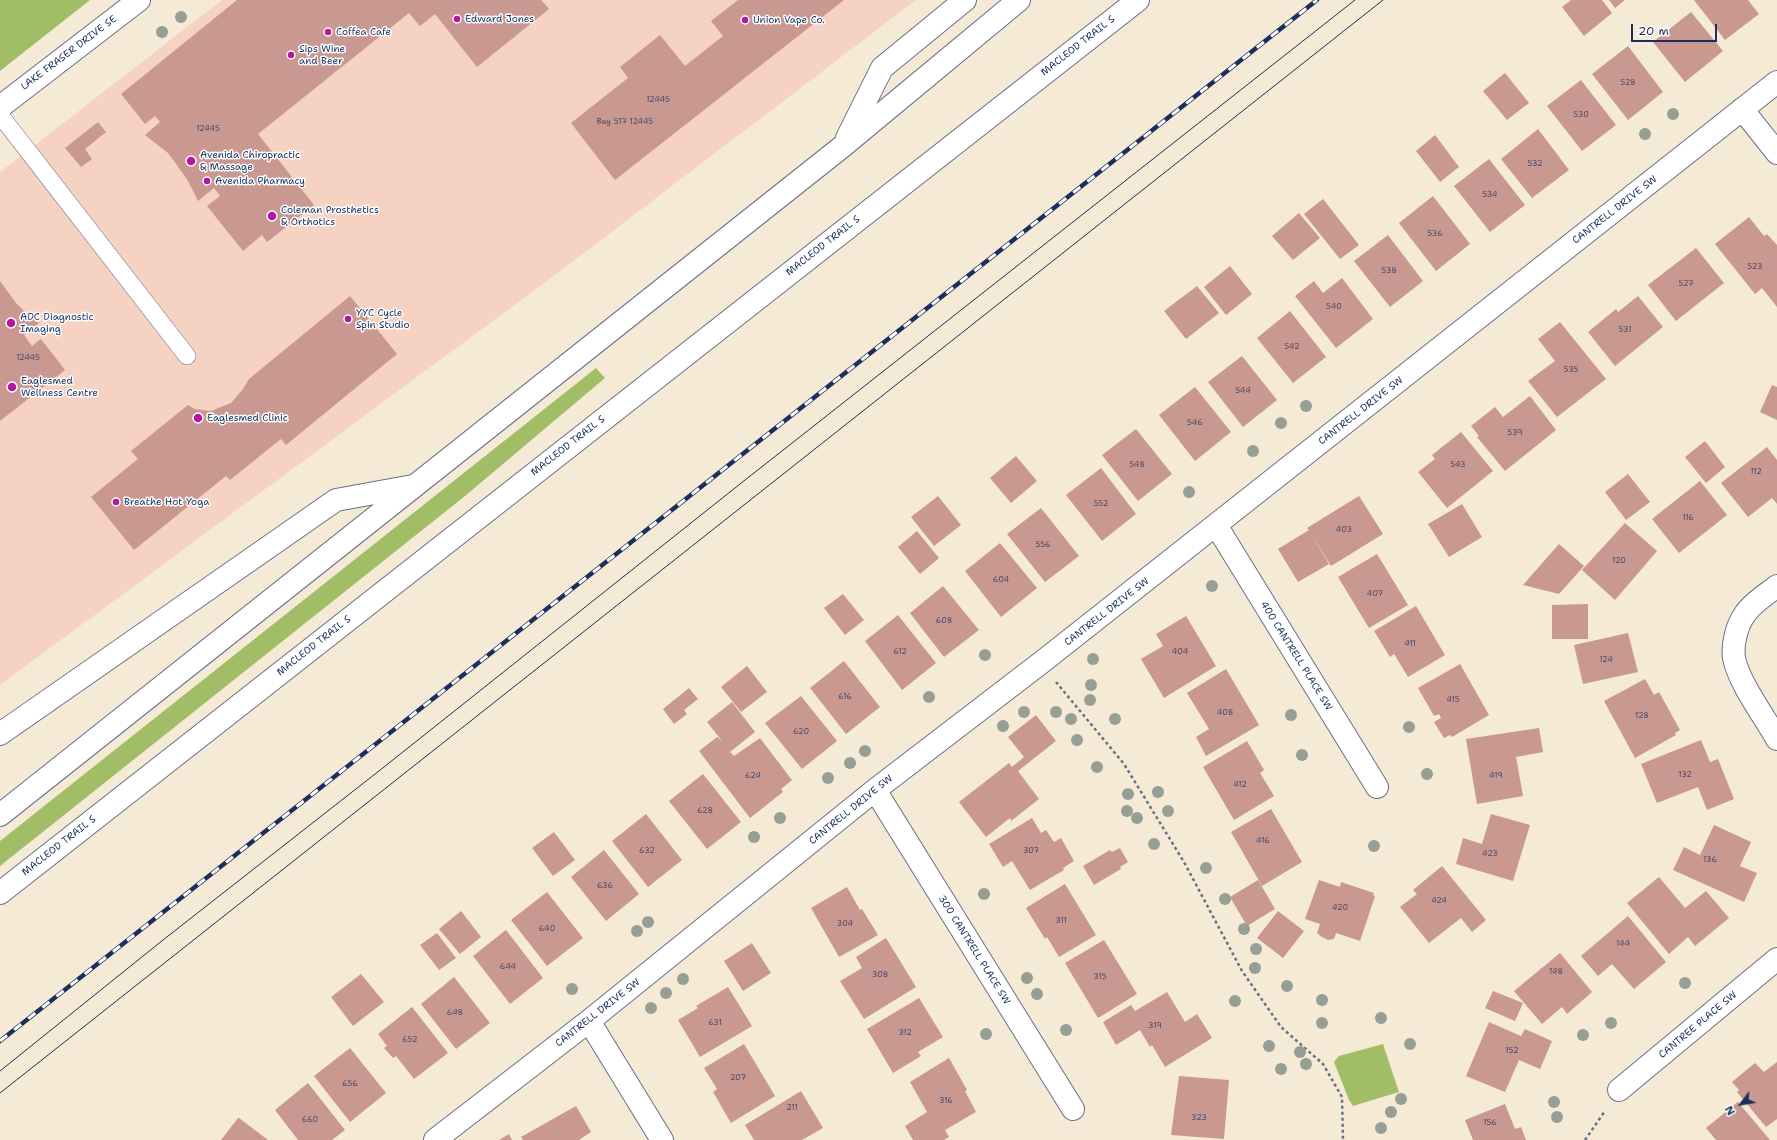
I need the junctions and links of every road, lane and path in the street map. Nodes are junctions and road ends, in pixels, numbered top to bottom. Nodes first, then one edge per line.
1 (139, 0) edge
2 (965, 0) edge
3 (1019, 0) edge
4 (1138, 0) edge
5 (1777, 82) edge
6 (0, 106) edge
7 (1742, 109) junction
8 (0, 115) edge
9 (842, 146) junction
10 (1777, 153) edge
11 (187, 356) dead end
12 (417, 485) junction
13 (1216, 525) junction
14 (1777, 586) edge
15 (1042, 662) junction
16 (0, 734) edge
17 (1777, 739) edge
18 (1377, 787) dead end
19 (875, 790) junction
20 (0, 815) edge
21 (0, 893) edge
22 (1777, 959) edge
23 (589, 1021) junction
24 (1619, 1090) joint
25 (1073, 1109) dead end
26 (441, 1138) edge
27 (662, 1140) edge
28 (1343, 1140) edge
29 (1585, 1140) edge

1 - 6 main road, LAKE FRASER DRIVE SE
2 - 9 main road
3 - 9 main road
4 - 21 main road, MACLEOD TRAIL S
5 - 7 main road, CANTRELL DRIVE SW
7 - 10 main road
7 - 13 main road, CANTRELL DRIVE SW
8 - 11 lane
9 - 12 main road
12 - 16 main road
12 - 20 main road
13 - 15 main road, CANTRELL DRIVE SW
13 - 18 main road, 400 CANTRELL PLACE SW
14 - 17 main road
15 - 19 main road, CANTRELL DRIVE SW
15 - 28 path
19 - 23 main road, CANTRELL DRIVE SW
19 - 25 main road, 300 CANTRELL PLACE SW
22 - 24 main road, CANTREE PLACE SW
23 - 26 main road, CANTRELL DRIVE SW
23 - 27 main road
24 - 29 path

